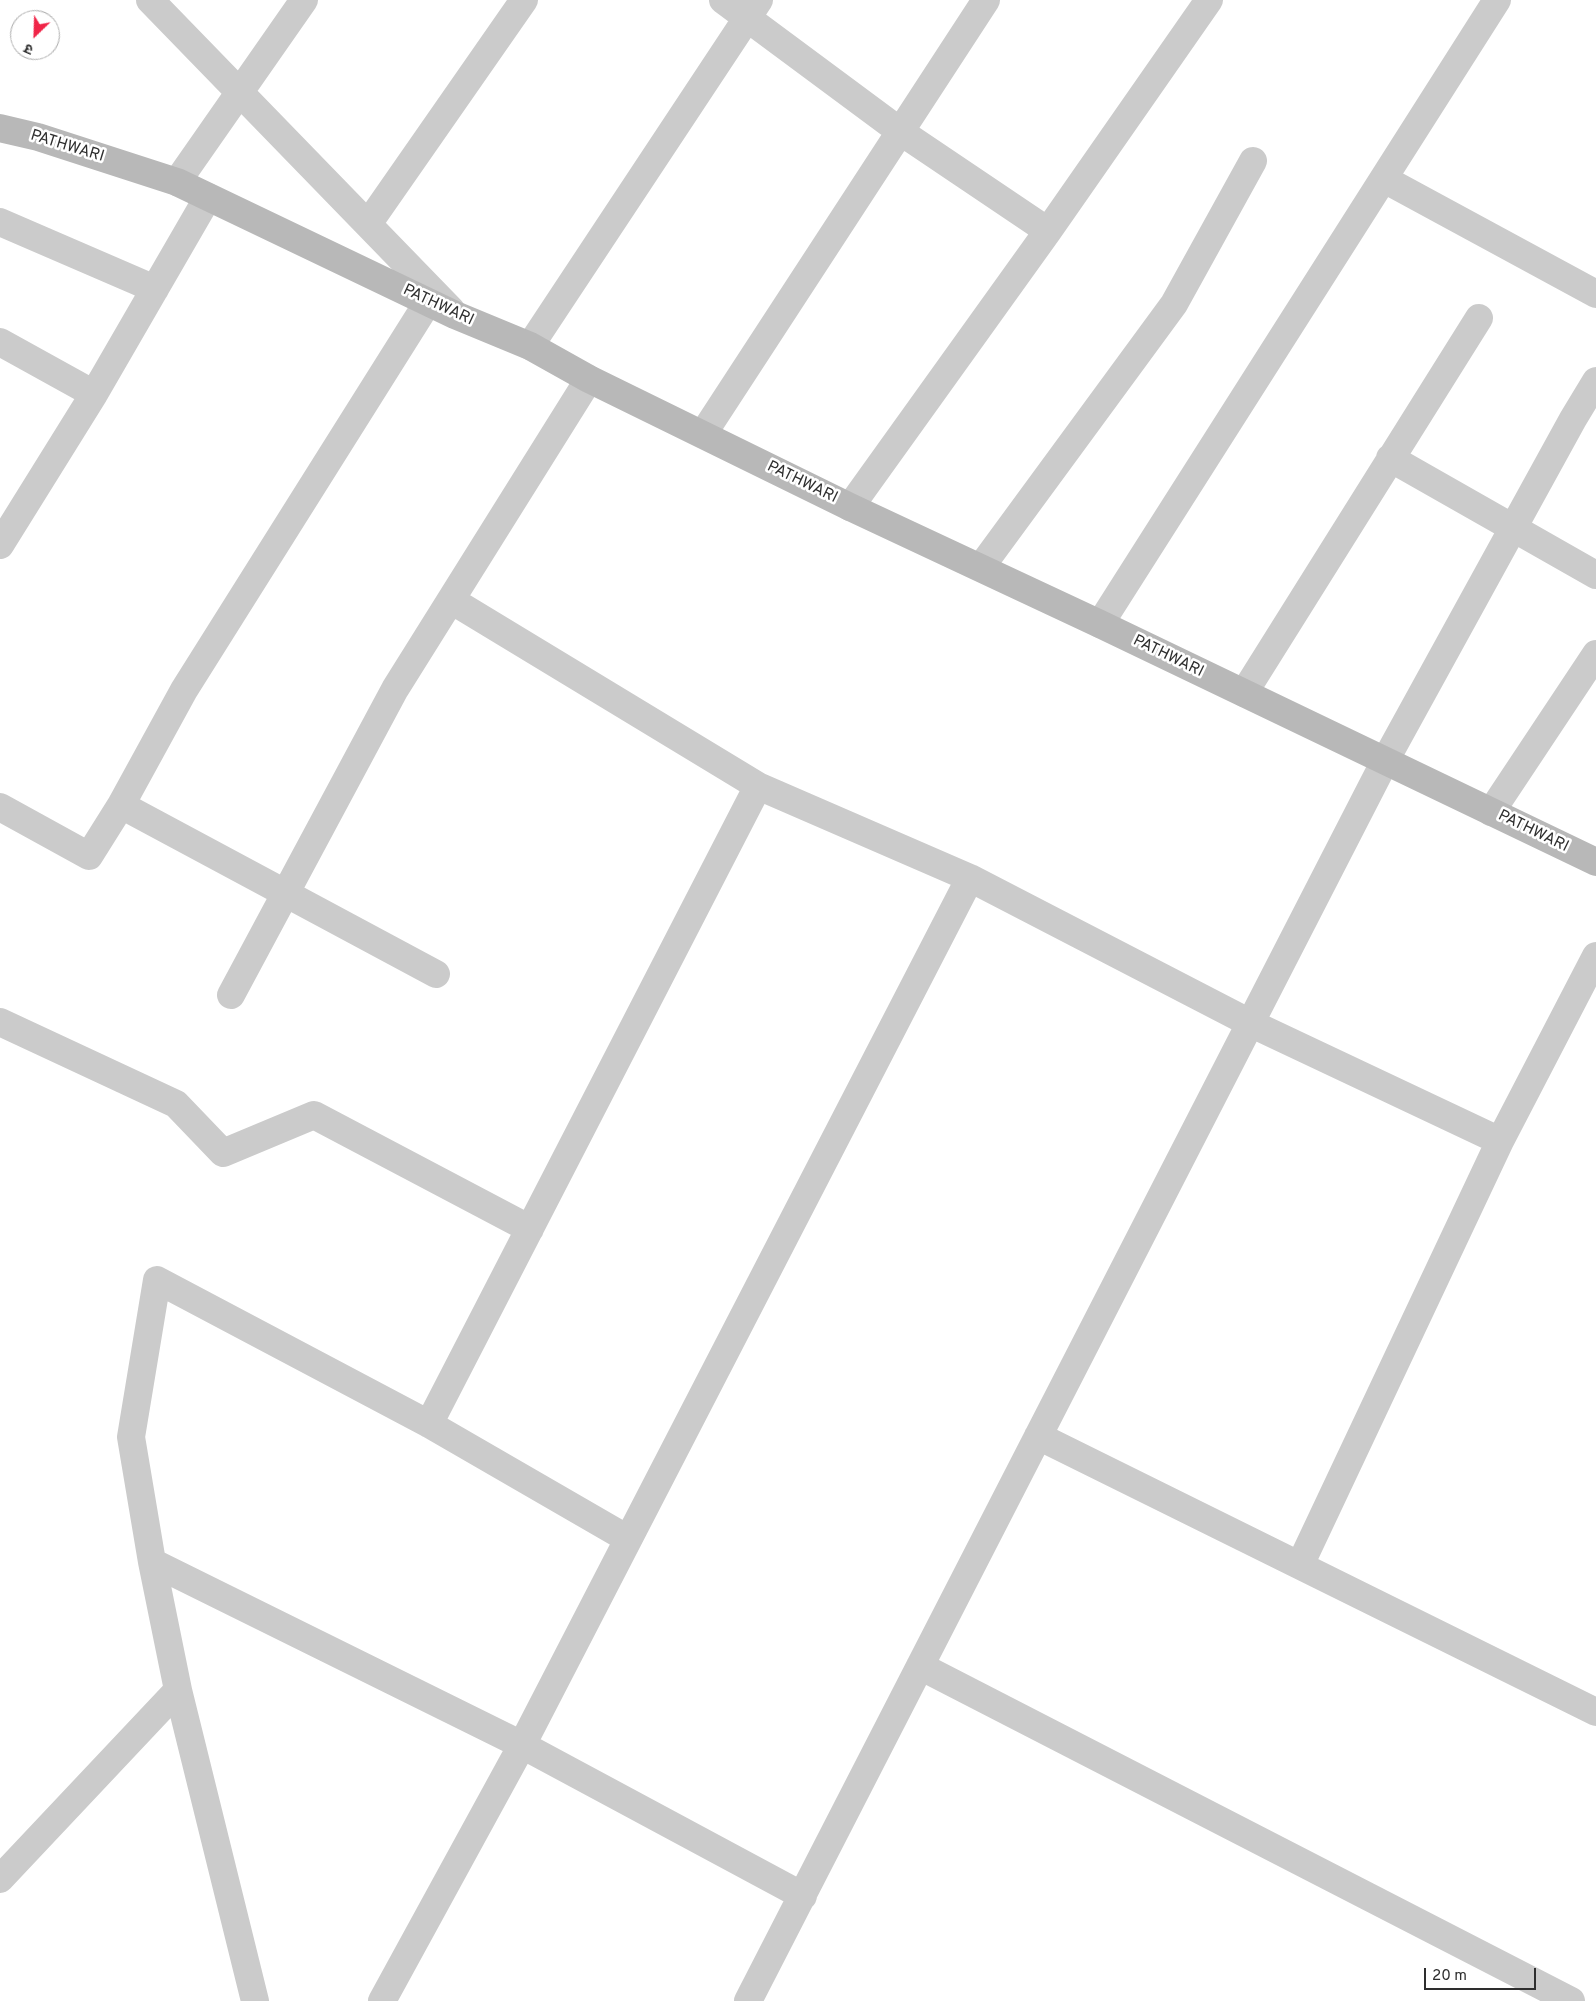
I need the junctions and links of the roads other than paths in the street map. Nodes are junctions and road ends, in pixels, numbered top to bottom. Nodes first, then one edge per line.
1 (150, 0) edge
2 (304, 0) edge
3 (524, 0) edge
4 (722, 0) edge
5 (986, 0) edge
6 (1209, 0) edge
7 (1497, 0) edge
8 (753, 9) edge
9 (240, 91) junction
10 (0, 128) edge
11 (901, 132) junction
12 (1253, 161) dead end
13 (1384, 179) junction
14 (177, 182) junction
15 (208, 196) junction
16 (0, 222) edge
17 (368, 224) junction
18 (1048, 231) junction
19 (155, 289) junction
20 (1596, 294) edge
21 (428, 302) junction
22 (455, 315) junction
23 (1479, 318) dead end
24 (0, 342) edge
25 (530, 346) junction
26 (589, 379) junction
27 (1596, 382) edge
28 (94, 394) junction
29 (703, 434) junction
30 (1390, 458) junction
31 (850, 507) junction
32 (1513, 529) junction
33 (0, 545) edge
34 (982, 568) junction
35 (1596, 575) edge
36 (451, 600) junction
37 (1100, 624) junction
38 (1596, 654) edge
39 (1244, 693) junction
40 (1385, 761) junction
41 (758, 786) junction
42 (121, 805) junction
43 (0, 807) edge
44 (1491, 812) junction
45 (1596, 862) edge
46 (970, 878) junction
47 (286, 893) junction
48 (1596, 956) edge
49 (436, 974) dead end
50 (231, 996) dead end
51 (0, 1022) edge
52 (1250, 1023) junction
53 (1500, 1141) junction
54 (530, 1229) junction
55 (429, 1424) junction
56 (1038, 1436) junction
57 (628, 1539) junction
58 (152, 1562) junction
59 (1300, 1566) junction
60 (920, 1666) junction
61 (178, 1690) junction
62 (1596, 1712) edge
63 (522, 1745) junction
64 (0, 1879) edge
65 (802, 1896) junction
66 (255, 2001) edge
67 (382, 2001) edge
68 (748, 2001) edge
69 (1571, 2001) edge

1 - 9 street
2 - 9 street
3 - 17 street
4 - 8 street
5 - 11 street
6 - 18 street
7 - 13 street
8 - 11 street
8 - 25 street
9 - 14 street
9 - 17 street
10 - 14 street, PATHWARI
11 - 18 street
11 - 29 street
12 - 34 street
13 - 20 street
13 - 37 street
14 - 15 street, PATHWARI
15 - 19 street
15 - 21 street, PATHWARI
16 - 19 street
17 - 22 street
18 - 31 street
19 - 28 street
21 - 22 street, PATHWARI
21 - 42 street
22 - 25 street, PATHWARI
23 - 30 street
24 - 28 street
25 - 26 street, PATHWARI
26 - 29 street, PATHWARI
26 - 36 street
27 - 32 street
28 - 33 street
29 - 31 street, PATHWARI
30 - 32 street
30 - 39 street
31 - 34 street, PATHWARI
32 - 35 street
32 - 40 street
34 - 37 street, PATHWARI
36 - 41 street
36 - 47 street
37 - 39 street, PATHWARI
38 - 44 street
39 - 40 street, PATHWARI
40 - 44 street, PATHWARI
40 - 52 street
41 - 46 street
41 - 54 street
42 - 43 street
42 - 47 street
44 - 45 street, PATHWARI
46 - 52 street
46 - 57 street
47 - 49 street
47 - 50 street
48 - 53 street
51 - 54 street
52 - 53 street
52 - 56 street
53 - 59 street
54 - 55 street
55 - 57 street
55 - 58 street
56 - 59 street
56 - 60 street
57 - 63 street
58 - 61 street
58 - 63 street
59 - 62 street
60 - 65 street
60 - 69 street
61 - 64 street
61 - 66 street
63 - 65 street
63 - 67 street
65 - 68 street

